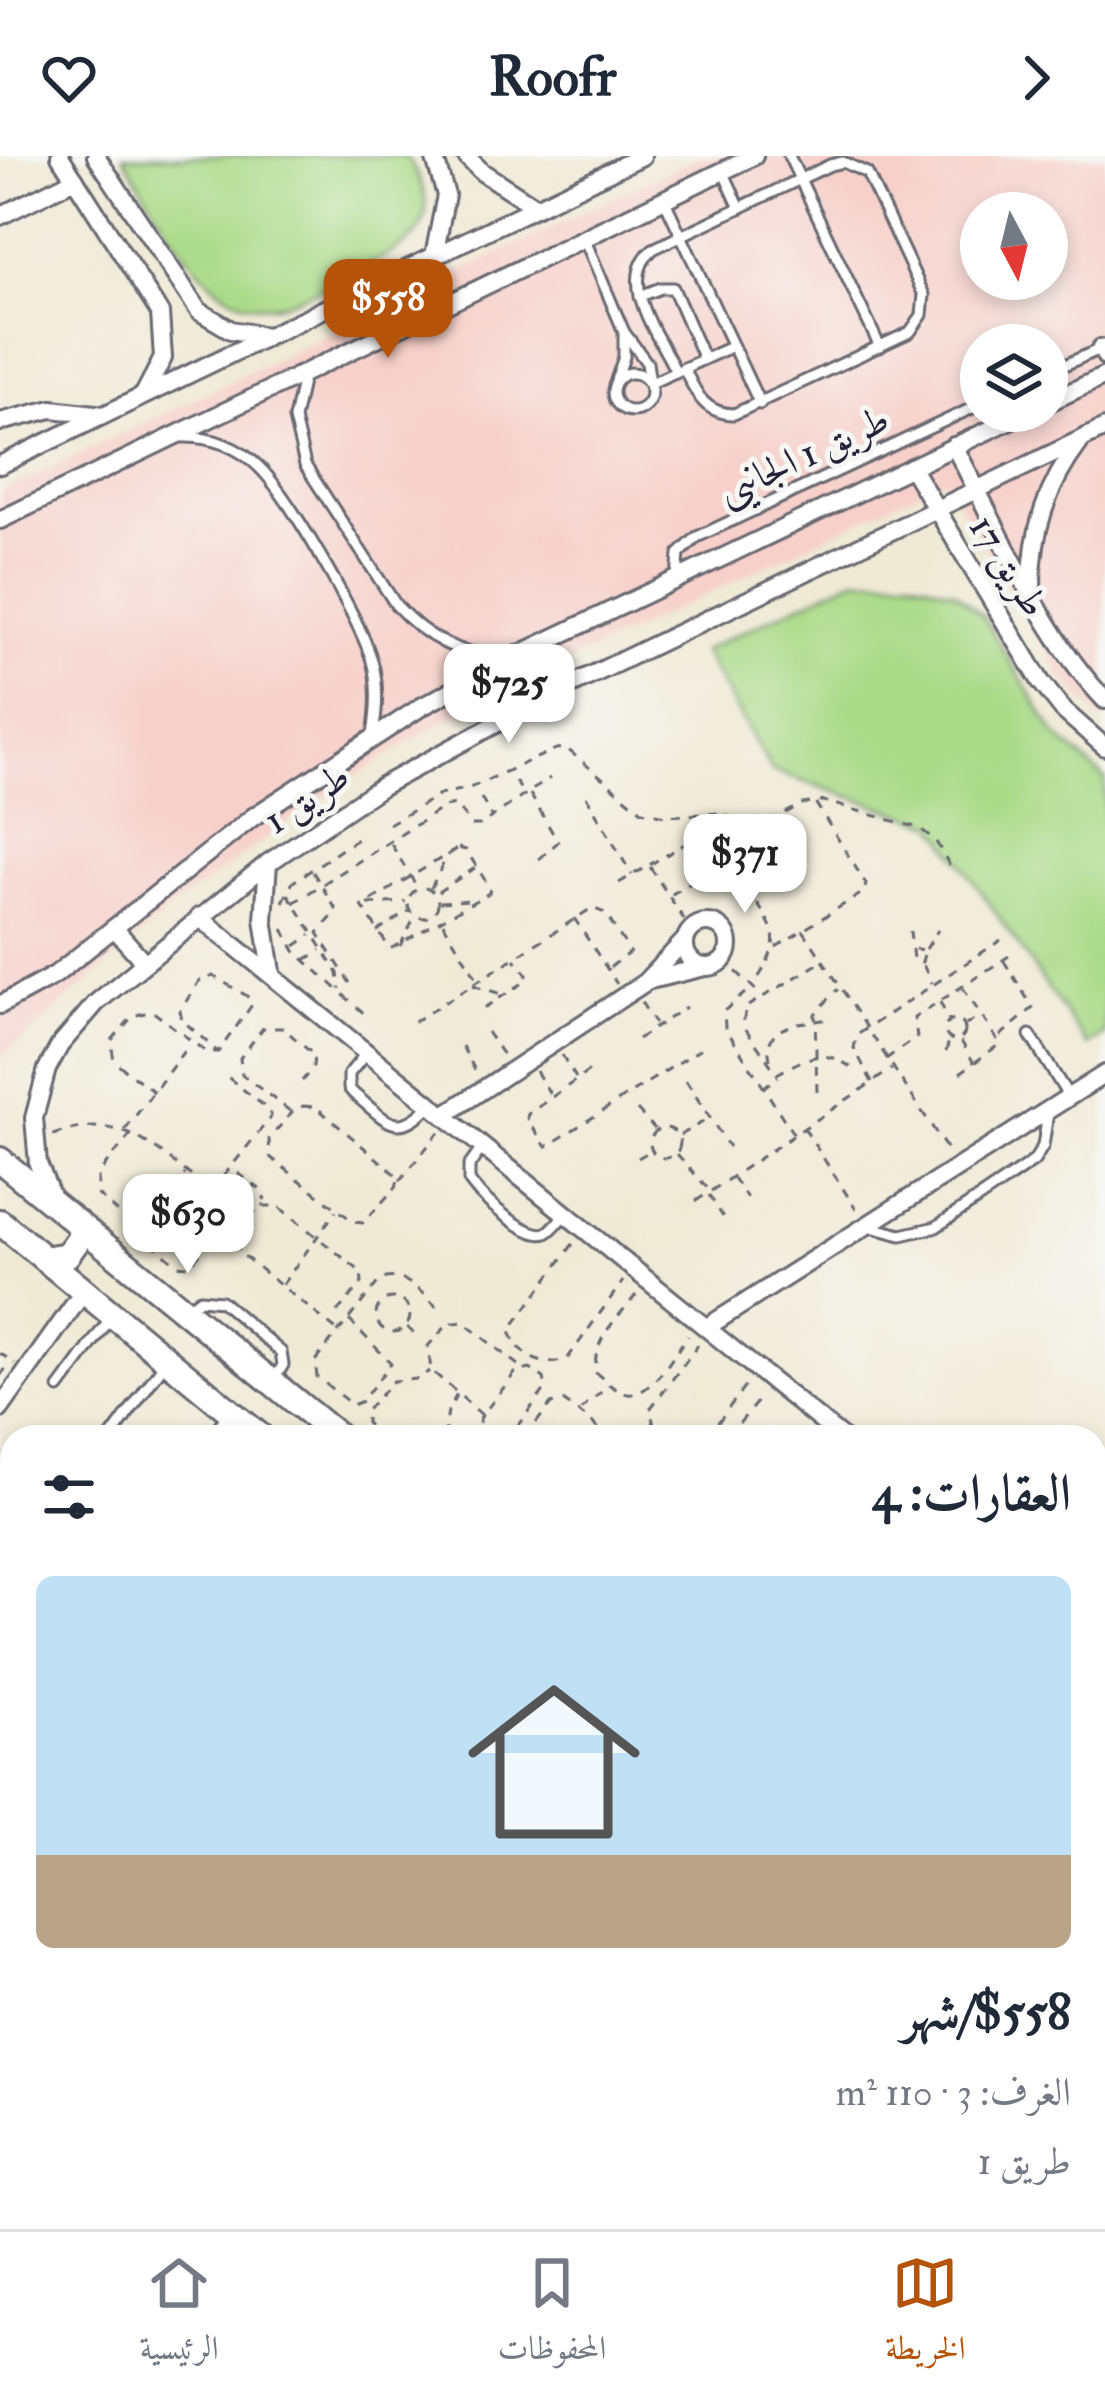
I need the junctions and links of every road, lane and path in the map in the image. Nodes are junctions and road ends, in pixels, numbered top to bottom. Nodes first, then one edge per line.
1 (60, 156) edge
2 (96, 156) edge
3 (434, 156) edge
4 (466, 156) edge
5 (642, 156) edge
6 (754, 156) edge
7 (789, 156) edge
8 (723, 171) junction
9 (75, 179) junction
10 (800, 179) junction
11 (664, 199) junction
12 (536, 206) junction
13 (740, 208) junction
14 (0, 216) edge
15 (681, 236) junction
16 (584, 238) junction
17 (434, 256) junction
18 (640, 296) junction
19 (624, 332) junction
20 (268, 335) junction
21 (733, 346) junction
22 (880, 347) junction
23 (1104, 350) edge
24 (704, 359) junction
25 (1068, 365) edge
26 (680, 370) junction
27 (304, 372) junction
28 (1105, 376) edge
29 (615, 382) junction
30 (651, 386) junction
31 (1068, 393) edge
32 (142, 398) junction
33 (760, 404) junction
34 (960, 414) edge
35 (105, 415) junction
36 (0, 422) edge
37 (1105, 428) edge
38 (984, 432) edge
39 (171, 437) junction
40 (1082, 439) junction
41 (954, 446) junction
42 (0, 465) edge
43 (910, 467) junction
44 (978, 490) junction
45 (937, 509) junction
46 (0, 520) edge
47 (677, 579) junction
48 (1033, 592) junction
49 (518, 655) junction
50 (1105, 700) edge
51 (373, 735) junction
52 (1105, 747) edge
53 (550, 778) dead end
54 (515, 781) dead end
55 (527, 794) junction
56 (586, 796) dead end
57 (481, 798) dead end
58 (814, 801) junction
59 (492, 818) junction
60 (389, 824) dead end
61 (363, 835) dead end
62 (390, 841) junction
63 (448, 854) junction
64 (538, 860) dead end
65 (268, 863) junction
66 (649, 866) junction
67 (477, 867) junction
68 (311, 870) junction
69 (954, 873) dead end
70 (632, 875) junction
71 (410, 876) junction
72 (619, 884) dead end
73 (321, 885) junction
74 (748, 888) dead end
75 (418, 889) junction
76 (433, 892) junction
77 (286, 893) junction
78 (669, 896) junction
79 (478, 900) junction
80 (408, 902) junction
81 (438, 902) junction
82 (293, 903) junction
83 (363, 904) junction
84 (282, 905) dead end
85 (410, 910) junction
86 (416, 915) junction
87 (199, 916) junction
88 (281, 917) dead end
89 (574, 918) junction
90 (442, 922) junction
91 (113, 928) junction
92 (802, 930) junction
93 (938, 930) dead end
94 (377, 932) junction
95 (910, 932) dead end
96 (313, 934) junction
97 (688, 935) junction
98 (1001, 940) dead end
99 (399, 947) junction
100 (776, 947) junction
101 (293, 948) junction
102 (322, 949) junction
103 (915, 950) junction
104 (925, 950) junction
105 (514, 957) junction
106 (723, 959) junction
107 (305, 960) junction
108 (823, 961) junction
109 (144, 962) junction
110 (332, 962) junction
111 (922, 962) junction
112 (705, 967) junction
113 (608, 969) junction
114 (272, 972) junction
115 (318, 972) junction
116 (478, 980) junction
117 (757, 980) dead end
118 (350, 983) dead end
119 (471, 985) junction
120 (932, 985) junction
121 (839, 987) junction
122 (962, 987) junction
123 (634, 989) junction
124 (339, 992) junction
125 (745, 993) dead end
126 (505, 995) junction
127 (763, 997) junction
128 (940, 1002) junction
129 (0, 1005) edge
130 (686, 1007) dead end
131 (484, 1008) dead end
132 (368, 1017) dead end
133 (979, 1017) dead end
134 (831, 1018) dead end
135 (814, 1021) junction
136 (414, 1022) dead end
137 (950, 1022) junction
138 (964, 1025) junction
139 (657, 1027) junction
140 (866, 1029) junction
141 (488, 1032) dead end
142 (1030, 1035) dead end
143 (949, 1038) junction
144 (998, 1038) junction
145 (638, 1039) dead end
146 (960, 1039) junction
147 (554, 1043) junction
148 (462, 1046) dead end
149 (705, 1046) dead end
150 (368, 1051) junction
151 (184, 1052) dead end
152 (218, 1052) junction
153 (946, 1052) dead end
154 (816, 1055) junction
155 (529, 1059) junction
156 (886, 1059) junction
157 (974, 1063) junction
158 (771, 1065) junction
159 (853, 1069) dead end
160 (892, 1069) junction
161 (512, 1070) junction
162 (589, 1071) dead end
163 (960, 1073) dead end
164 (1105, 1074) edge
165 (225, 1075) dead end
166 (780, 1075) junction
167 (577, 1079) junction
168 (302, 1081) dead end
169 (686, 1081) dead end
170 (872, 1082) junction
171 (485, 1088) junction
172 (763, 1088) junction
173 (154, 1092) junction
174 (817, 1093) dead end
175 (552, 1097) junction
176 (1070, 1097) junction
177 (637, 1110) dead end
178 (1048, 1111) junction
179 (292, 1112) junction
180 (443, 1112) junction
181 (710, 1118) junction
182 (804, 1127) junction
183 (656, 1131) junction
184 (128, 1132) junction
185 (794, 1135) junction
186 (678, 1136) junction
187 (35, 1141) junction
188 (484, 1145) junction
189 (729, 1148) dead end
190 (652, 1150) junction
191 (676, 1153) junction
192 (638, 1158) dead end
193 (0, 1160) edge
194 (958, 1167) junction
195 (186, 1173) junction
196 (238, 1173) dead end
197 (732, 1177) junction
198 (399, 1182) junction
199 (212, 1191) junction
200 (709, 1192) junction
201 (746, 1198) dead end
202 (850, 1200) dead end
203 (696, 1201) dead end
204 (266, 1203) junction
205 (56, 1207) junction
206 (338, 1209) junction
207 (566, 1212) junction
208 (723, 1217) dead end
209 (0, 1222) edge
210 (80, 1226) junction
211 (866, 1226) junction
212 (585, 1228) junction
213 (138, 1231) junction
214 (317, 1237) junction
215 (45, 1259) junction
216 (633, 1267) junction
217 (132, 1268) junction
218 (648, 1279) junction
219 (281, 1287) junction
220 (369, 1294) junction
221 (100, 1304) junction
222 (380, 1304) junction
223 (437, 1307) dead end
224 (337, 1312) dead end
225 (349, 1320) junction
226 (406, 1326) junction
227 (705, 1326) junction
228 (339, 1332) junction
229 (417, 1336) dead end
230 (167, 1359) junction
231 (11, 1361) dead end
232 (542, 1364) junction
233 (523, 1369) junction
234 (431, 1370) junction
235 (758, 1370) junction
236 (536, 1372) junction
237 (0, 1376) edge
238 (773, 1382) junction
239 (610, 1384) junction
240 (59, 1388) dead end
241 (457, 1394) junction
242 (0, 1409) edge
243 (580, 1411) junction
244 (230, 1412) junction
245 (482, 1415) junction
246 (120, 1425) edge
247 (220, 1425) edge
248 (246, 1425) edge
249 (324, 1425) edge
250 (367, 1425) edge
251 (446, 1425) edge
252 (479, 1425) edge
253 (518, 1425) edge
254 (536, 1425) edge
255 (593, 1425) edge
256 (656, 1425) edge
257 (715, 1425) edge
258 (738, 1425) edge
259 (826, 1425) edge

1 - 9 street
2 - 20 street
3 - 17 street
4 - 12 street
5 - 12 street
6 - 8 street
7 - 10 lane
8 - 11 street
8 - 13 lane
9 - 14 street
9 - 32 street
10 - 13 lane
10 - 22 lane
10 - 22 lane
11 - 15 lane
11 - 16 street
12 - 17 street
13 - 15 lane
15 - 18 lane
15 - 21 lane
16 - 19 lane
16 - 27 street
17 - 20 street
18 - 24 lane
18 - 26 lane
19 - 29 lane
19 - 30 lane
20 - 32 street
21 - 24 lane
21 - 33 lane
22 - 33 lane
23 - 25 lane
24 - 26 lane
26 - 30 lane
26 - 33 lane
27 - 39 street
27 - 49 lane
28 - 31 street
29 - 30 lane
29 - 30 lane
32 - 35 street
34 - 47 lane, طريق 1 الجانيى
35 - 36 street
35 - 42 street
37 - 40 street, طريق 1
38 - 41 street, طريق 1
39 - 46 street
39 - 51 lane
40 - 44 street, طريق 1
40 - 48 street
41 - 43 street, طريق 1
41 - 44 street, طريق 17
43 - 45 street, طريق 17
43 - 47 street, طريق 1
44 - 45 street, طريق 1
44 - 48 street, طريق 17
45 - 52 street, طريق 17
45 - 65 street, طريق 1
47 - 49 street, طريق 1
48 - 50 street, طريق 17
49 - 51 street, طريق 1
51 - 91 street, طريق 1
53 - 55 path
54 - 55 path
55 - 59 path
55 - 64 path
56 - 70 path
57 - 59 path
58 - 60 path
58 - 69 path
58 - 92 path
59 - 62 path
61 - 68 path
62 - 71 path
62 - 73 path
63 - 67 path
63 - 71 path
63 - 76 path
65 - 87 street, طريق 1
65 - 114 street
66 - 70 path
66 - 78 path
66 - 78 path
67 - 76 path
67 - 79 path
68 - 73 path
68 - 77 path
70 - 72 path
71 - 75 path
71 - 83 path
73 - 82 path
73 - 118 path
74 - 100 path
75 - 76 path
75 - 80 path
76 - 81 path
77 - 82 path
77 - 84 path
78 - 97 path
79 - 81 path
79 - 90 path
80 - 83 path
80 - 85 path
81 - 86 path
82 - 96 path
83 - 94 path
85 - 86 path
85 - 94 path
86 - 99 path
87 - 109 street, طريق 1
87 - 114 street
88 - 101 path
89 - 105 path
89 - 113 path
89 - 113 path
90 - 99 path
90 - 116 path
91 - 109 street
91 - 129 street, طريق 1
92 - 100 path
92 - 108 path
93 - 104 path
94 - 99 path
95 - 103 path
96 - 101 path
96 - 102 path
97 - 106 street
97 - 112 street
97 - 123 street
98 - 120 path
100 - 117 path
101 - 107 path
102 - 107 path
102 - 110 path
103 - 104 path
103 - 111 path
104 - 111 path
105 - 116 path
105 - 126 path
106 - 112 street
106 - 127 path
107 - 115 path
108 - 121 path
108 - 127 path
109 - 187 street, طريق 1
110 - 115 path
110 - 124 path
111 - 120 path
112 - 123 street
113 - 123 path
114 - 150 street
115 - 124 path
116 - 119 path
119 - 126 path
119 - 136 path
120 - 140 path
121 - 135 path
121 - 140 path
122 - 128 path
122 - 144 path
122 - 144 path
123 - 139 path
123 - 147 street
124 - 132 path
125 - 172 path
126 - 131 path
127 - 158 path
128 - 137 path
128 - 156 path
130 - 139 path
133 - 138 path
134 - 135 path
135 - 154 path
135 - 158 path
137 - 138 path
137 - 143 path
138 - 146 path
139 - 145 path
140 - 156 path
140 - 170 path
141 - 161 path
142 - 176 lane
143 - 146 path
143 - 153 path
144 - 157 path
146 - 157 path
147 - 155 street
147 - 167 path
148 - 171 path
149 - 175 path
150 - 180 street
150 - 180 lane
151 - 173 path
152 - 152 path
152 - 173 path
154 - 159 path
154 - 166 path
154 - 174 path
155 - 161 street
155 - 175 path
156 - 160 path
157 - 163 path
158 - 166 path
160 - 170 path
160 - 194 path
161 - 171 street
162 - 167 path
164 - 176 street
165 - 199 path
166 - 172 path
167 - 175 path
168 - 179 path
169 - 181 path
170 - 182 path
171 - 180 street
172 - 185 path
173 - 184 path
176 - 178 street
177 - 183 path
178 - 194 street
178 - 211 lane
179 - 198 path
179 - 206 path
180 - 188 street
180 - 198 path
181 - 186 path
181 - 189 path
182 - 185 path
182 - 202 path
183 - 186 path
183 - 190 path
184 - 187 path
184 - 195 path
184 - 213 path
185 - 197 path
186 - 191 path
187 - 205 street, طريق 1
188 - 207 street
188 - 207 lane
190 - 191 path
190 - 192 path
191 - 200 path
193 - 205 street
194 - 211 street
195 - 199 path
195 - 213 path
196 - 204 path
197 - 200 path
197 - 201 path
198 - 206 path
199 - 213 path
200 - 203 path
200 - 208 path
204 - 214 path
204 - 219 path
205 - 210 street
206 - 214 path
207 - 212 street
209 - 215 street
210 - 215 street
210 - 217 street
211 - 227 street
212 - 216 street
212 - 232 path
214 - 219 path
214 - 224 path
215 - 221 street
216 - 218 street
216 - 232 path
217 - 221 street
217 - 249 street
218 - 227 street
218 - 239 path
219 - 228 path
220 - 222 path
220 - 223 path
220 - 225 path
221 - 230 street
221 - 240 lane
221 - 242 street
222 - 226 path
222 - 226 path
225 - 228 path
225 - 228 path
226 - 229 path
227 - 235 street
227 - 239 path
227 - 256 path
230 - 244 street
230 - 246 lane
231 - 237 path
232 - 236 path
233 - 234 path
233 - 236 path
233 - 245 path
234 - 241 path
234 - 250 path
235 - 238 street
235 - 257 path
236 - 253 path
238 - 258 path
238 - 259 street
239 - 243 path
241 - 245 path
241 - 251 path
243 - 254 path
243 - 255 path
244 - 247 lane
244 - 248 street
245 - 252 path

